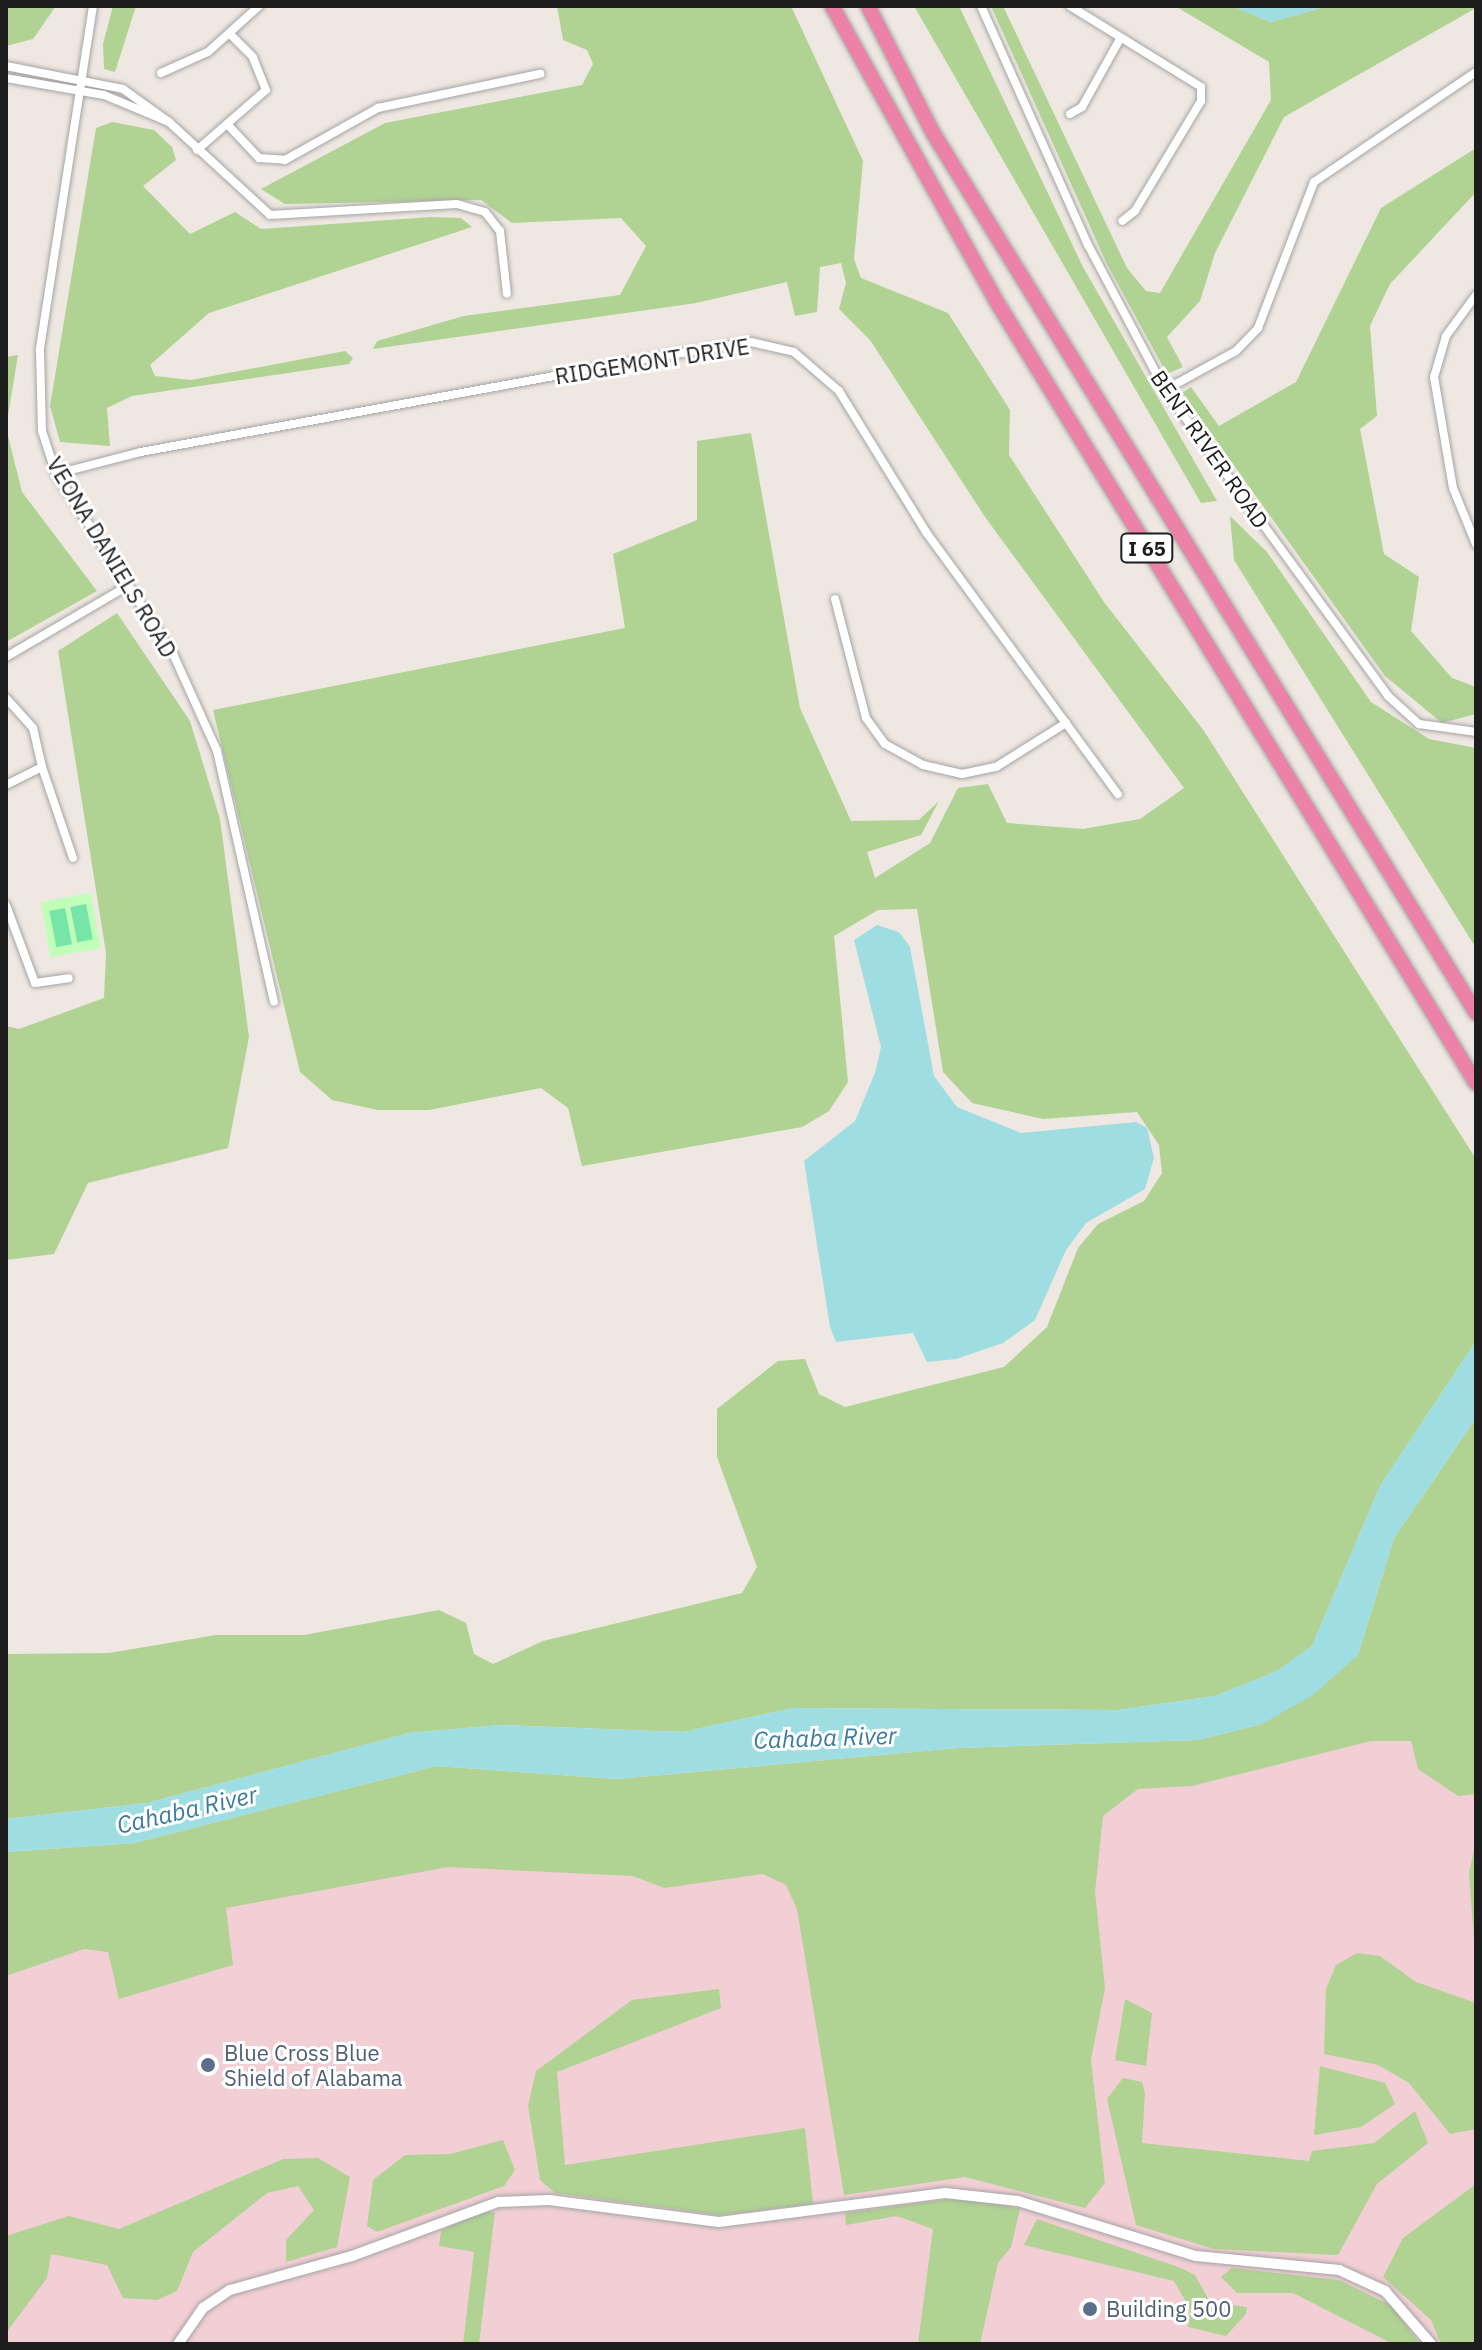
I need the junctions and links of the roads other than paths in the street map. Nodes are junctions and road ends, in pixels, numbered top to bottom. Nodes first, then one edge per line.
1 (93, 6) edge
2 (259, 6) edge
3 (832, 6) edge
4 (868, 6) edge
5 (981, 6) edge
6 (1070, 6) edge
7 (231, 35) junction
8 (1120, 39) junction
9 (6, 66) edge
10 (1476, 72) edge
11 (161, 73) dead end
12 (540, 74) dead end
13 (6, 78) edge
14 (83, 78) junction
15 (81, 89) junction
16 (1070, 114) dead end
17 (169, 122) junction
18 (227, 124) junction
19 (197, 150) junction
20 (1122, 221) dead end
21 (507, 294) dead end
22 (1476, 295) edge
23 (1165, 390) junction
24 (56, 474) junction
25 (1476, 544) edge
26 (126, 587) junction
27 (835, 599) dead end
28 (6, 657) edge
29 (6, 698) edge
30 (1066, 723) junction
31 (1476, 732) edge
32 (42, 767) junction
33 (6, 785) edge
34 (1118, 794) dead end
35 (73, 858) dead end
36 (6, 905) edge
37 (69, 978) dead end
38 (274, 1002) dead end
39 (1476, 1013) edge
40 (1476, 1083) edge
41 (178, 2344) edge
42 (1431, 2344) edge

1 - 14 street, VEONA DANIELS ROAD
2 - 7 street
3 - 40 highway, I 65
4 - 39 highway, I 65
5 - 23 street, BENT RIVER ROAD
6 - 8 street
7 - 11 street
7 - 18 street
8 - 16 street
8 - 20 street
9 - 14 street
10 - 23 street
12 - 18 street
13 - 15 street
14 - 15 street, VEONA DANIELS ROAD
14 - 17 street
15 - 17 street
15 - 24 street, VEONA DANIELS ROAD
17 - 19 street
18 - 19 street
19 - 21 street
22 - 25 street
23 - 31 street, BENT RIVER ROAD
24 - 26 street, VEONA DANIELS ROAD
24 - 30 street, RIDGEMONT DRIVE
26 - 28 street
26 - 38 street, VEONA DANIELS ROAD
27 - 30 street
29 - 32 street
30 - 34 street, RIDGEMONT DRIVE
32 - 33 street
32 - 35 street
36 - 37 street
41 - 42 street

